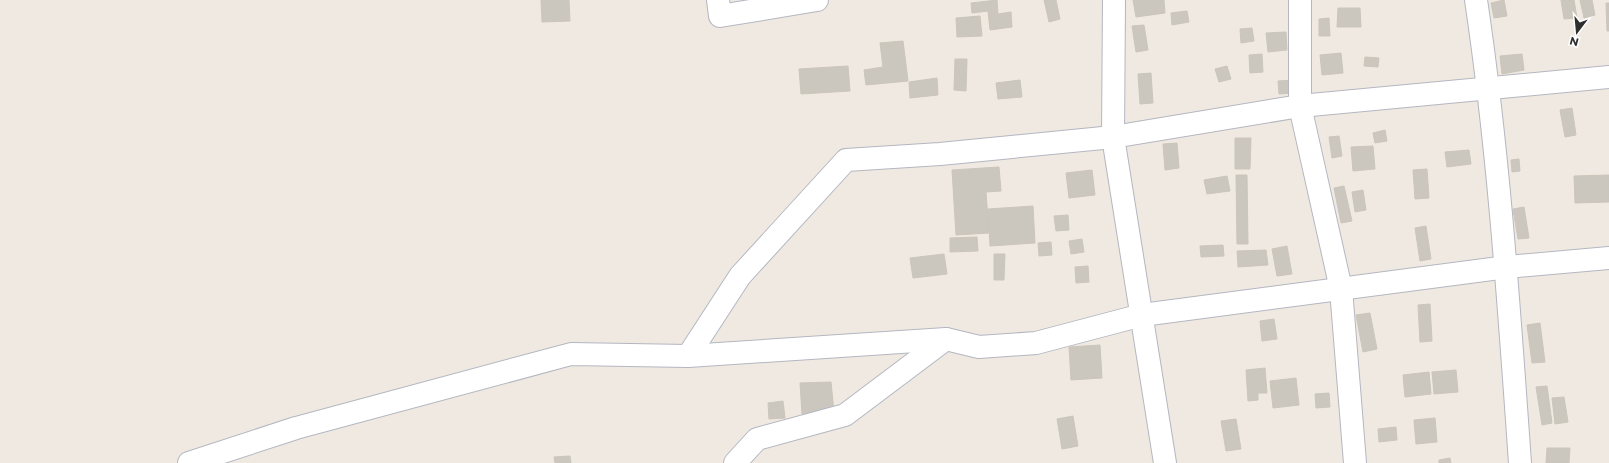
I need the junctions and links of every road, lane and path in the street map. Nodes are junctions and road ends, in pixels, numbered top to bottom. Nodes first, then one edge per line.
1 (718, 0) edge
2 (817, 0) edge
3 (1114, 0) edge
4 (1300, 0) edge
5 (1476, 0) edge
6 (1609, 77) edge
7 (1489, 89) junction
8 (1300, 106) junction
9 (1113, 137) junction
10 (1609, 258) edge
11 (1506, 267) junction
12 (1341, 289) junction
13 (1142, 315) junction
14 (946, 339) junction
15 (688, 356) junction
16 (189, 463) edge
17 (735, 463) edge
18 (1165, 463) edge
19 (1355, 463) edge
20 (1520, 463) edge

1 - 2 street
3 - 9 street
4 - 8 street
5 - 7 street
6 - 7 street
7 - 8 street
7 - 11 street
8 - 9 street
8 - 12 street
9 - 13 street
9 - 15 street
10 - 11 street
11 - 12 street
11 - 20 street
12 - 13 street
12 - 19 street
13 - 14 street
13 - 18 street
14 - 15 street
14 - 17 street
15 - 16 street

